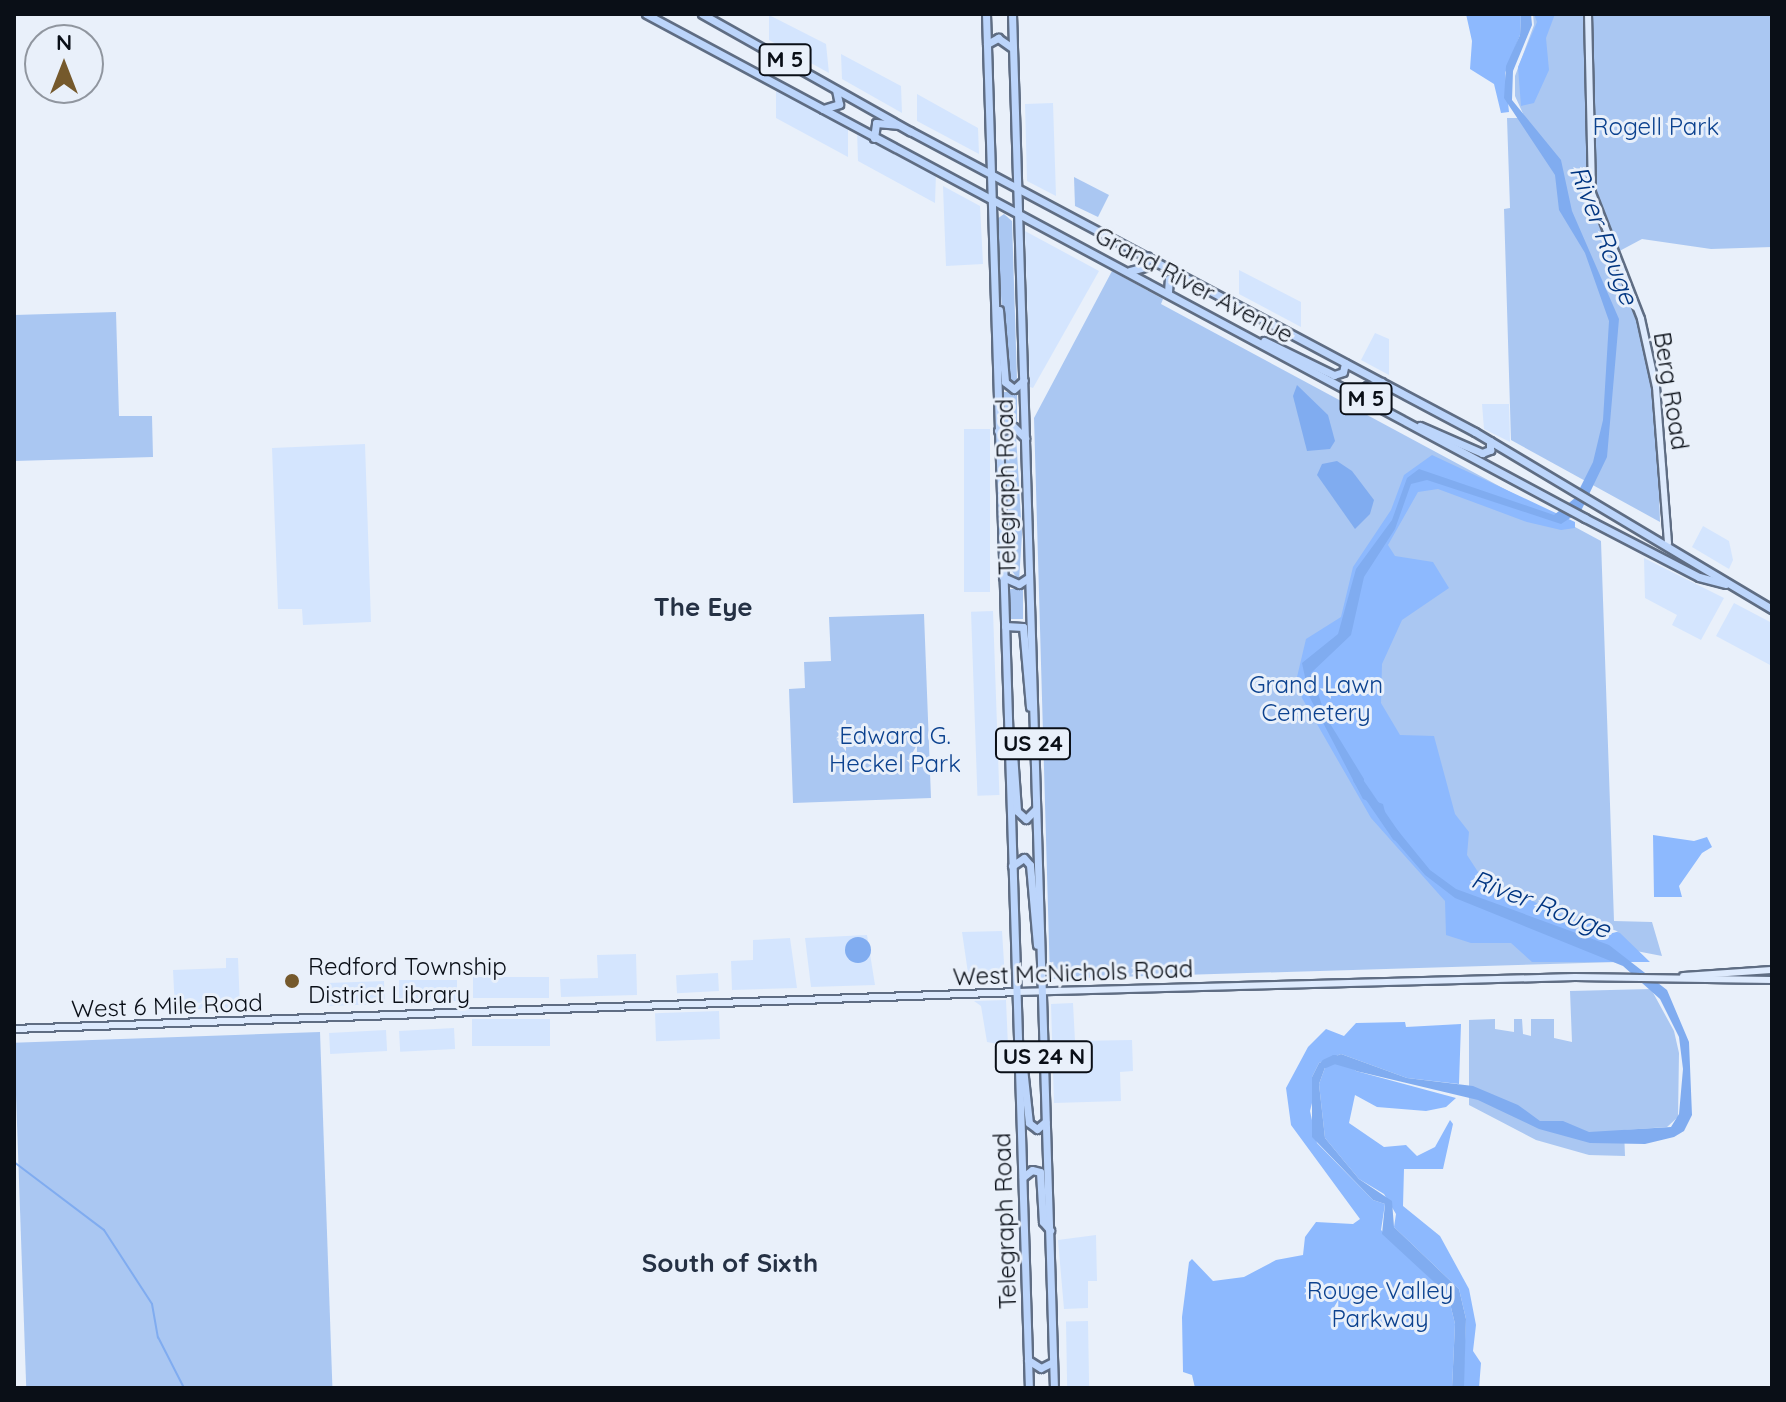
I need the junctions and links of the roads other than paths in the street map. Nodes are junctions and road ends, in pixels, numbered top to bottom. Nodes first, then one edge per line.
1 (646, 14) edge
2 (702, 14) edge
3 (986, 14) edge
4 (1012, 14) edge
5 (1588, 14) edge
6 (987, 44) junction
7 (1011, 47) junction
8 (835, 88) junction
9 (821, 109) junction
10 (899, 125) junction
11 (874, 138) junction
12 (990, 174) junction
13 (1017, 188) junction
14 (991, 202) junction
15 (1018, 216) junction
16 (1147, 256) junction
17 (1127, 271) junction
18 (1181, 275) junction
19 (995, 292) junction
20 (1168, 292) junction
21 (1254, 339) junction
22 (1345, 363) junction
23 (1024, 380) junction
24 (1383, 382) junction
25 (1362, 397) junction
26 (1414, 425) junction
27 (998, 431) junction
28 (1025, 438) junction
29 (1490, 441) junction
30 (1649, 534) junction
31 (1668, 544) junction
32 (1640, 546) junction
33 (1665, 559) junction
34 (1003, 577) junction
35 (1028, 578) junction
36 (1727, 584) junction
37 (1772, 609) edge
38 (1005, 626) junction
39 (1033, 712) junction
40 (1008, 721) junction
41 (1035, 809) junction
42 (1012, 869) junction
43 (1041, 959) junction
44 (1772, 970) edge
45 (1683, 976) junction
46 (1772, 980) edge
47 (1042, 991) junction
48 (1017, 992) junction
49 (465, 1014) joint
50 (14, 1029) edge
51 (1020, 1052) junction
52 (1045, 1122) junction
53 (1023, 1177) junction
54 (1050, 1230) junction
55 (1028, 1360) junction
56 (1053, 1362) junction
57 (1029, 1388) edge
58 (1054, 1388) edge

1 - 9 main road, Grand River Avenue / M 5
2 - 8 main road, Grand River Avenue / M 5
3 - 6 main road, Telegraph Road / US 24
4 - 7 main road, Telegraph Road / US 24
5 - 31 main road, Berg Road
6 - 7 main road
6 - 12 main road, Telegraph Road / US 24
7 - 13 main road, Telegraph Road / US 24
8 - 9 main road
8 - 10 main road, Grand River Avenue / M 5
9 - 11 main road, Grand River Avenue / M 5
10 - 11 main road
10 - 12 main road, Grand River Avenue / M 5
11 - 14 main road, Grand River Avenue / M 5
12 - 13 main road, Grand River Avenue / M 5
12 - 14 main road, Telegraph Road / US 24
13 - 15 main road, Telegraph Road / US 24
13 - 16 main road, Grand River Avenue / M 5
14 - 15 main road, Grand River Avenue / M 5
14 - 19 main road, Telegraph Road / US 24
15 - 17 main road, Grand River Avenue / M 5
15 - 23 main road, Telegraph Road / US 24
16 - 17 main road
16 - 18 main road, Grand River Avenue / M 5
17 - 20 main road, Grand River Avenue / M 5
18 - 20 main road
18 - 22 main road, Grand River Avenue / M 5
19 - 23 main road
19 - 27 main road, Telegraph Road / US 24
20 - 21 main road, Grand River Avenue / M 5
21 - 22 main road
21 - 25 main road, Grand River Avenue / M 5
22 - 24 main road, Grand River Avenue / M 5
23 - 28 main road, Telegraph Road / US 24
24 - 25 main road
24 - 29 main road, Grand River Avenue / M 5
25 - 26 main road, Grand River Avenue / M 5
26 - 29 main road
26 - 32 main road, Grand River Avenue / M 5
27 - 28 main road
27 - 34 main road, Telegraph Road / US 24
28 - 35 main road, Telegraph Road / US 24
29 - 30 main road, Grand River Avenue / M 5
30 - 31 main road, Grand River Avenue / M 5
30 - 32 main road
31 - 33 main road
31 - 36 main road, Grand River Avenue / M 5
32 - 33 main road, Grand River Avenue / M 5
33 - 36 main road, Grand River Avenue / M 5
34 - 35 main road
34 - 38 main road, Telegraph Road / US 24
35 - 39 main road, Telegraph Road / US 24
36 - 37 main road, Grand River Avenue / M 5
38 - 39 main road
38 - 40 main road, Telegraph Road / US 24
39 - 41 main road, Telegraph Road / US 24
40 - 41 main road
40 - 42 main road, Telegraph Road / US 24
41 - 43 main road, Telegraph Road / US 24
42 - 43 main road, Telegraph Road
42 - 48 main road, Telegraph Road
43 - 47 main road, Telegraph Road / US 24 N
44 - 45 main road, West McNichols Road
45 - 46 main road, West McNichols Road
45 - 47 main road, West McNichols Road
47 - 48 main road, West McNichols Road
47 - 52 main road, Telegraph Road / US 24 N
48 - 49 main road, West McNichols Road
48 - 51 main road, Telegraph Road
49 - 50 main road, West 6 Mile Road
51 - 52 main road, Telegraph Road
51 - 53 main road, Telegraph Road
52 - 54 main road, Telegraph Road
53 - 54 main road
53 - 55 main road, Telegraph Road
54 - 56 main road, Telegraph Road
55 - 56 main road
55 - 57 main road, Telegraph Road
56 - 58 main road, Telegraph Road

